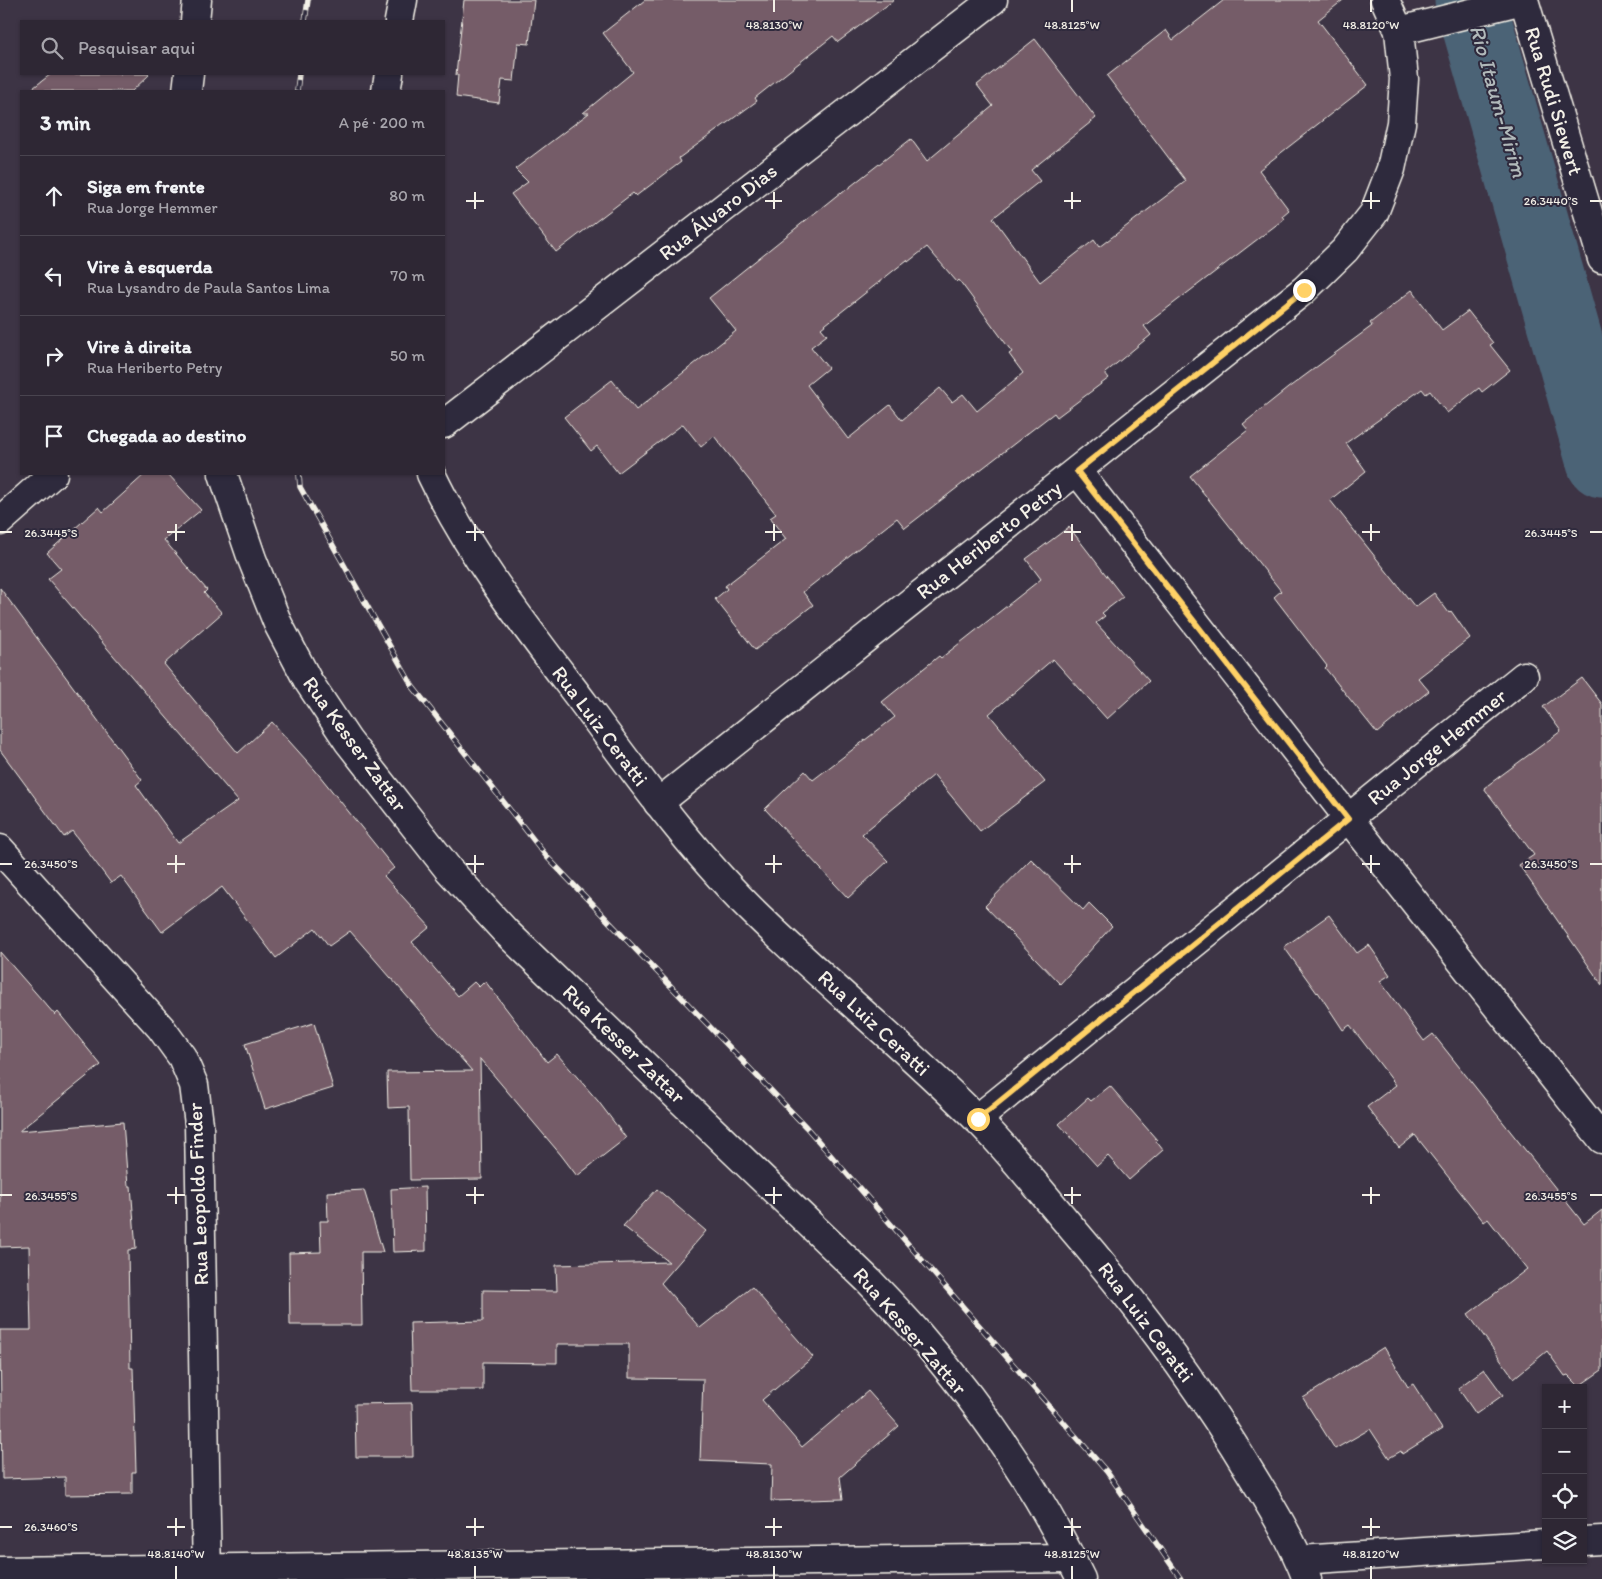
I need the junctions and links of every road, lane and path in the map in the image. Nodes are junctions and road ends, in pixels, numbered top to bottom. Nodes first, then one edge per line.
1 (197, 0) edge
2 (403, 0) edge
3 (992, 0) edge
4 (1385, 0) edge
5 (1523, 0) edge
6 (195, 20) edge
7 (399, 20) edge
8 (1399, 31) junction
9 (189, 75) edge
10 (389, 75) edge
11 (187, 90) edge
12 (386, 90) edge
13 (1602, 260) edge
14 (445, 423) edge
15 (1077, 471) junction
16 (52, 475) edge
17 (223, 475) edge
18 (432, 475) edge
19 (0, 522) edge
20 (1524, 676) dead end
21 (658, 803) junction
22 (1348, 819) junction
23 (2, 855) edge
24 (978, 1119) junction
25 (1602, 1139) edge
26 (1602, 1540) edge
27 (1587, 1541) edge
28 (1542, 1544) edge
29 (1076, 1568) edge
30 (987, 1569) edge
31 (1304, 1570) edge
32 (0, 1571) edge
33 (207, 1574) edge

1 - 6 street
2 - 7 street
3 - 14 street, Rua Álvaro Dias
4 - 8 street, Rua Heriberto Petry
5 - 8 street
5 - 13 street, Rua Rudi Siewert
8 - 15 street, Rua Heriberto Petry
9 - 11 street
10 - 12 street
15 - 21 street, Rua Heriberto Petry
15 - 22 street
16 - 19 street
17 - 29 street, Rua Kesser Zattar
18 - 21 street, Rua Luiz Ceratti
20 - 22 street, Rua Jorge Hemmer
21 - 24 street, Rua Luiz Ceratti
22 - 24 street, Rua Jorge Hemmer
22 - 25 street
23 - 33 street, Rua Leopoldo Finder
24 - 31 street, Rua Luiz Ceratti
26 - 27 street
28 - 31 street
29 - 30 street
30 - 33 street
32 - 33 street

